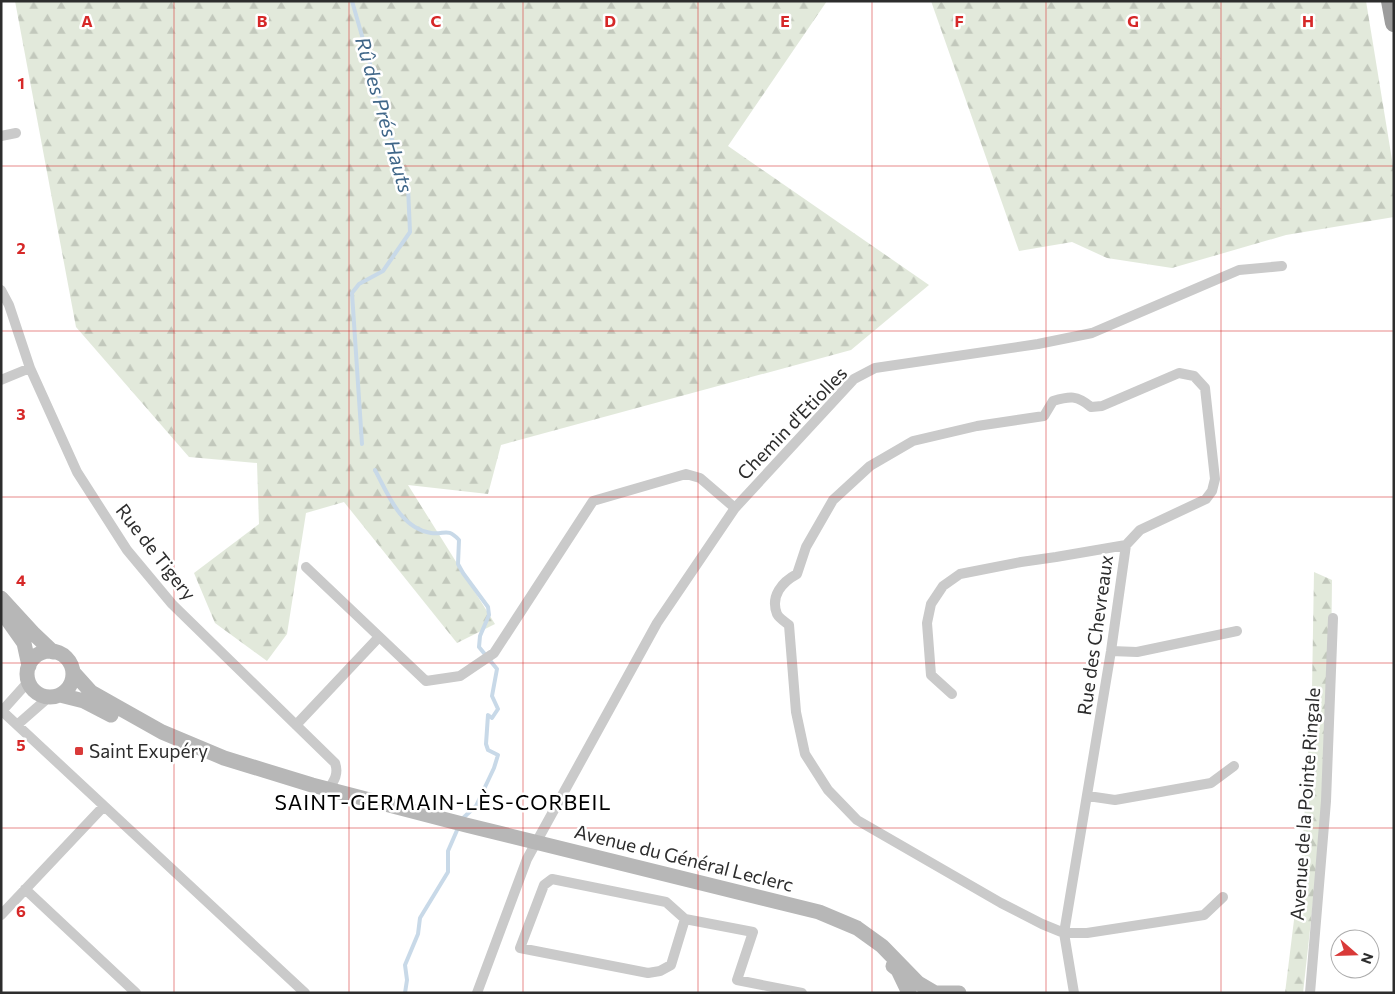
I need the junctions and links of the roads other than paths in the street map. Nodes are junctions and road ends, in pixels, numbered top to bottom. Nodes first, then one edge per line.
1 (1390, 1) edge
2 (1394, 23) edge
3 (16, 133) dead end
4 (1, 136) edge
5 (1282, 266) dead end
6 (1, 290) edge
7 (30, 368) junction
8 (1, 380) edge
9 (735, 508) junction
10 (1126, 545) junction
11 (306, 567) dead end
12 (1, 598) edge
13 (1, 611) edge
14 (1333, 618) dead end
15 (1237, 631) dead end
16 (379, 637) junction
17 (1111, 651) junction
18 (53, 652) junction
19 (29, 666) junction
20 (73, 672) junction
21 (28, 682) junction
22 (952, 694) dead end
23 (55, 696) junction
24 (2, 710) edge
25 (17, 725) junction
26 (296, 725) junction
27 (1234, 766) dead end
28 (328, 790) junction
29 (1088, 796) junction
30 (104, 806) junction
31 (459, 827) junction
32 (534, 846) junction
33 (25, 889) junction
34 (1223, 897) dead end
35 (1, 915) edge
36 (685, 919) junction
37 (1064, 933) junction
38 (136, 993) edge
39 (305, 993) edge
40 (477, 993) edge
41 (802, 993) edge
42 (909, 993) edge
43 (935, 993) edge
44 (959, 993) edge
45 (1074, 993) edge
46 (1310, 993) edge

1 - 2 highway
3 - 4 street
5 - 9 street, Chemin d'Etiolles
6 - 7 street, Rue de Tigery
7 - 8 street
7 - 26 street, Rue de Tigery
9 - 16 street
9 - 32 street, Chemin d'Etiolles
10 - 17 street, Rue des Chevreaux
10 - 22 street
10 - 37 street, Rue des Chevreaux
11 - 16 street
12 - 18 main road, Avenue du Général Leclerc
13 - 19 main road
14 - 46 street, Avenue de la Pointe Ringale
15 - 17 street
16 - 26 street
17 - 29 street, Rue des Chevreaux
18 - 19 main road
18 - 20 main road, Avenue du Général Leclerc
19 - 21 main road
20 - 23 main road
20 - 28 main road, Avenue du Général Leclerc
21 - 23 main road, Avenue du Général Leclerc
21 - 24 street
23 - 25 street
23 - 31 main road, Avenue du Général Leclerc
24 - 25 street
25 - 30 street
26 - 28 street, Rue de Tigery
27 - 29 street
28 - 31 main road, Avenue du Général Leclerc
29 - 37 street, Rue des Chevreaux
30 - 33 street
30 - 39 street
31 - 32 main road, Avenue du Général Leclerc
32 - 40 street, Chemin d'Etiolles
32 - 42 main road, Avenue du Général Leclerc
32 - 43 main road, Avenue du Général Leclerc
33 - 35 street
33 - 38 street
34 - 37 street
36 - 36 street
36 - 41 street
37 - 45 street, Rue des Chevreaux
43 - 44 main road

